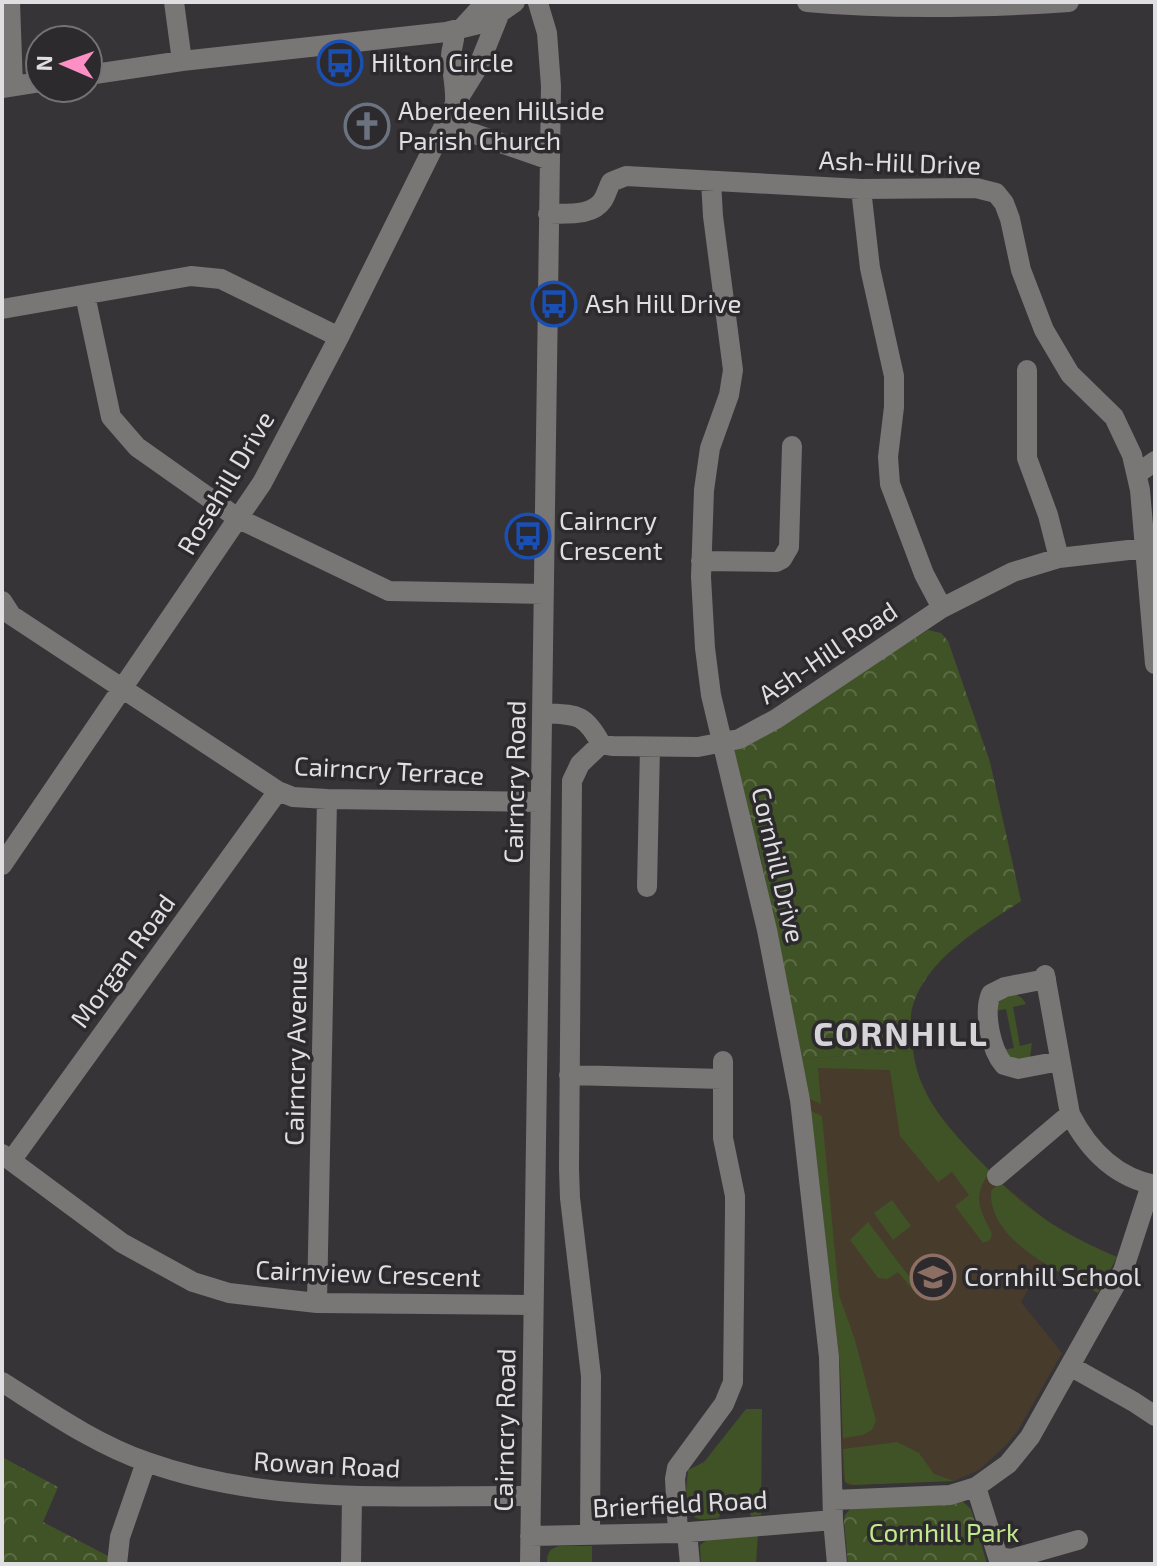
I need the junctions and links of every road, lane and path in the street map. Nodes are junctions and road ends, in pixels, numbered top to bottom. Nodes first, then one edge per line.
1 (10, 2) edge
2 (174, 2) edge
3 (538, 2) edge
4 (807, 2) edge
5 (1069, 2) edge
6 (504, 5) edge
7 (457, 33) junction
8 (182, 61) junction
9 (104, 73) edge
10 (472, 78) junction
11 (8, 87) edge
12 (455, 104) junction
13 (446, 124) junction
14 (550, 160) junction
15 (711, 181) junction
16 (861, 189) junction
17 (548, 214) junction
18 (85, 295) junction
19 (2, 309) edge
20 (339, 337) junction
21 (1027, 370) dead end
22 (792, 446) dead end
23 (1155, 461) edge
24 (1137, 474) junction
25 (239, 519) junction
26 (1146, 548) junction
27 (1059, 558) junction
28 (701, 561) junction
29 (544, 594) junction
30 (2, 601) edge
31 (942, 608) junction
32 (1155, 664) edge
33 (124, 689) junction
34 (542, 713) junction
35 (601, 744) junction
36 (723, 744) junction
37 (650, 747) junction
38 (278, 791) junction
39 (327, 799) junction
40 (540, 802) junction
41 (2, 865) edge
42 (647, 887) dead end
43 (1060, 1061) junction
44 (569, 1075) junction
45 (1070, 1114) junction
46 (6, 1158) edge
47 (997, 1176) dead end
48 (1153, 1185) edge
49 (317, 1303) junction
50 (532, 1305) junction
51 (1070, 1366) junction
52 (2, 1382) edge
53 (1155, 1416) edge
54 (146, 1462) junction
55 (976, 1487) junction
56 (352, 1496) junction
57 (529, 1496) junction
58 (833, 1510) junction
59 (683, 1533) junction
60 (590, 1534) junction
61 (530, 1536) junction
62 (1078, 1540) dead end
63 (117, 1564) edge
64 (351, 1564) edge
65 (530, 1564) edge
66 (690, 1564) edge
67 (837, 1564) edge

1 - 11 street
2 - 8 street
3 - 6 street
3 - 14 street, Cairncry Road
4 - 5 street
6 - 7 street
6 - 10 street, Rosehill Drive
7 - 8 street
7 - 10 street
7 - 12 street, Rosehill Drive
8 - 9 street
10 - 12 street, Rosehill Drive
12 - 13 street, Rosehill Drive
13 - 14 street
13 - 20 street, Rosehill Drive
14 - 17 street, Cairncry Road
15 - 16 street, Ash-Hill Drive
15 - 17 street, Ash-Hill Drive
15 - 28 street, Cornhill Drive
16 - 24 street, Ash-Hill Drive
16 - 31 street
17 - 29 street, Cairncry Road
18 - 19 street
18 - 20 street
18 - 25 street
20 - 25 street, Rosehill Drive
21 - 27 street
22 - 28 street
23 - 24 street
24 - 26 street, Ash-Hill Drive
25 - 29 street
25 - 33 street, Rosehill Drive
26 - 27 street, Ash-Hill Road
26 - 32 street, Ash-Hill Drive
27 - 31 street, Ash-Hill Road
28 - 36 street, Cornhill Drive
29 - 34 street, Cairncry Road
30 - 33 street, Cairncry Terrace
31 - 36 street, Ash-Hill Road
33 - 38 street, Cairncry Terrace
33 - 41 street, Rosehill Drive
34 - 35 street
34 - 40 street, Cairncry Road
35 - 37 street, Ash-Hill Road
35 - 44 street
36 - 37 street, Ash-Hill Road
36 - 58 street, Cornhill Drive
37 - 42 street
38 - 39 street, Cairncry Terrace
38 - 46 street, Morgan Road
39 - 40 street, Cairncry Terrace
39 - 49 street, Cairncry Avenue
40 - 50 street, Cairncry Road
43 - 43 street
43 - 45 street
44 - 59 street
44 - 60 street
45 - 47 street
45 - 48 street
46 - 49 street, Cairnview Crescent
48 - 51 street
49 - 50 street, Cairnview Crescent
50 - 57 street, Cairncry Road
51 - 53 street
51 - 55 street
52 - 54 street, Rowan Road
54 - 56 street, Rowan Road
54 - 63 street
55 - 58 street, Brierfield Road
55 - 62 street
56 - 57 street, Rowan Road
56 - 64 street
57 - 61 street, Cairncry Road
58 - 59 street, Brierfield Road
58 - 67 street, Cornhill Drive
59 - 60 street, Brierfield Road
59 - 66 street
60 - 61 street, Brierfield Road
61 - 65 street, Cairncry Road

